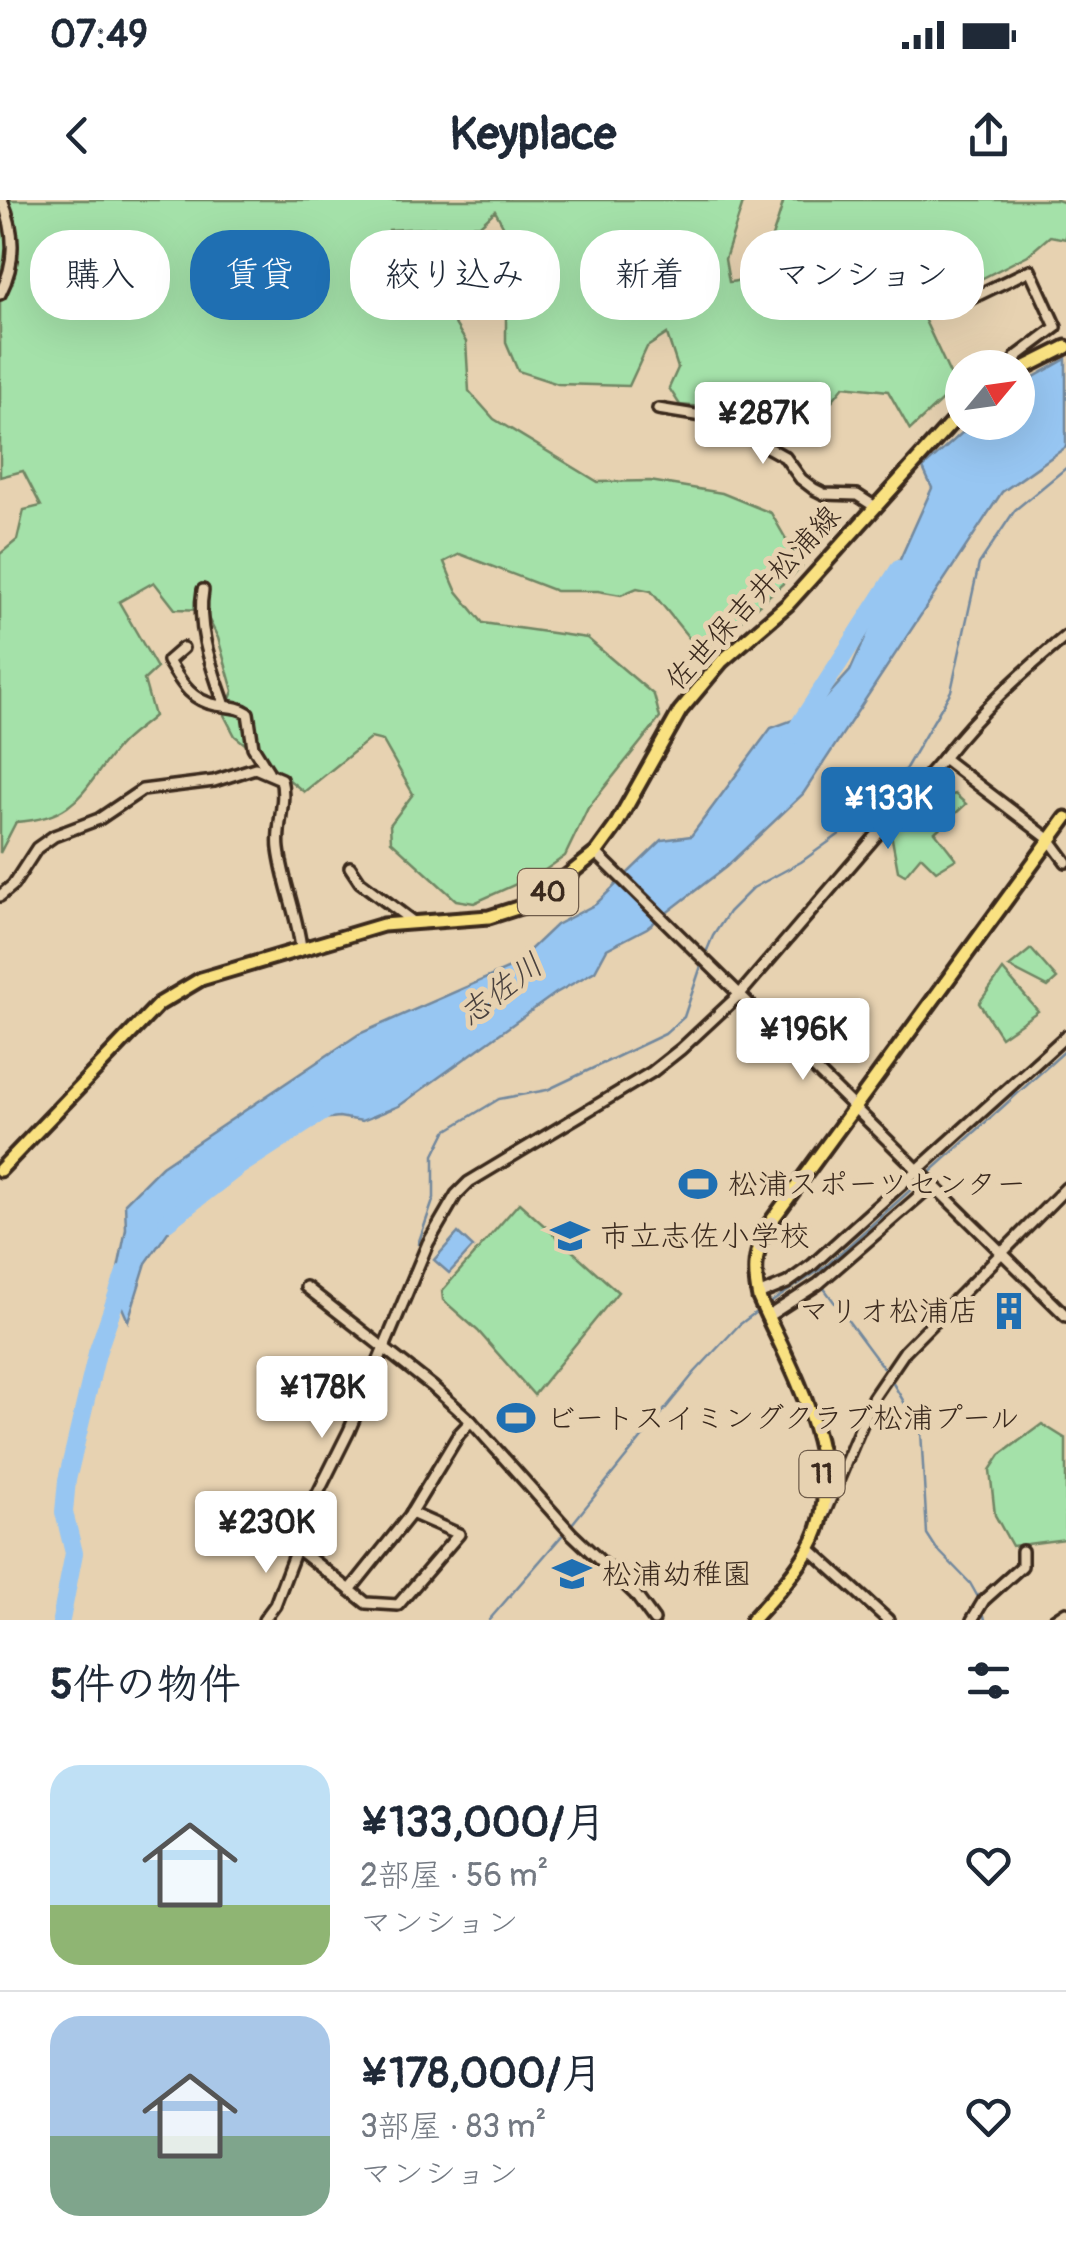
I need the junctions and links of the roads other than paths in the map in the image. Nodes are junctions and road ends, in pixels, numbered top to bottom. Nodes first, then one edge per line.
1 (2, 200) edge
2 (984, 292) edge
3 (0, 294) edge
4 (1066, 347) edge
5 (1024, 350) edge
6 (1035, 361) edge
7 (658, 409) dead end
8 (945, 429) edge
9 (874, 506) junction
10 (203, 590) dead end
11 (1066, 636) edge
12 (182, 648) dead end
13 (225, 706) junction
14 (944, 758) junction
15 (268, 771) junction
16 (1066, 818) edge
17 (1049, 840) junction
18 (596, 853) junction
19 (1066, 862) edge
20 (350, 866) dead end
21 (0, 896) edge
22 (412, 921) junction
23 (301, 948) junction
24 (740, 994) junction
25 (1066, 1036) edge
26 (856, 1107) junction
27 (0, 1170) edge
28 (918, 1172) junction
29 (930, 1183) junction
30 (1066, 1188) edge
31 (1002, 1253) junction
32 (306, 1287) dead end
33 (758, 1296) junction
34 (1066, 1316) edge
35 (768, 1318) junction
36 (384, 1348) junction
37 (471, 1421) junction
38 (411, 1514) junction
39 (820, 1526) junction
40 (298, 1549) junction
41 (810, 1549) junction
42 (1022, 1551) dead end
43 (350, 1590) junction
44 (1066, 1612) edge
45 (264, 1620) edge
46 (654, 1620) edge
47 (752, 1620) edge
48 (888, 1620) edge
49 (972, 1620) edge
50 (1054, 1620) edge

1 - 3 street
2 - 5 street
4 - 6 main road
7 - 9 street
8 - 9 main road, 佐世保吉井松浦線 / 40
9 - 18 main road, 佐世保吉井松浦線 / 40
10 - 13 street
11 - 14 street
12 - 13 street
13 - 15 street
14 - 17 street
14 - 24 street
15 - 21 street
15 - 23 street
16 - 17 main road, 11
17 - 19 street
17 - 26 main road, 11
18 - 22 main road, 佐世保吉井松浦線 / 40
18 - 24 street
20 - 22 street
22 - 23 main road, 佐世保吉井松浦線 / 40
23 - 27 main road, 佐世保吉井松浦線 / 40
24 - 26 street
24 - 36 street
25 - 28 street
26 - 28 street
26 - 33 main road, 11
28 - 29 street
28 - 33 street
29 - 31 street
29 - 35 street
30 - 31 street
31 - 34 street
31 - 39 street
32 - 36 street
33 - 35 main road, 11
35 - 39 main road, 11
36 - 37 street
36 - 40 street
37 - 38 street
37 - 46 street
38 - 43 street
38 - 43 street
39 - 41 main road, 11
40 - 43 street
40 - 45 street
41 - 47 main road, 11
41 - 48 street
42 - 49 street
44 - 50 street

